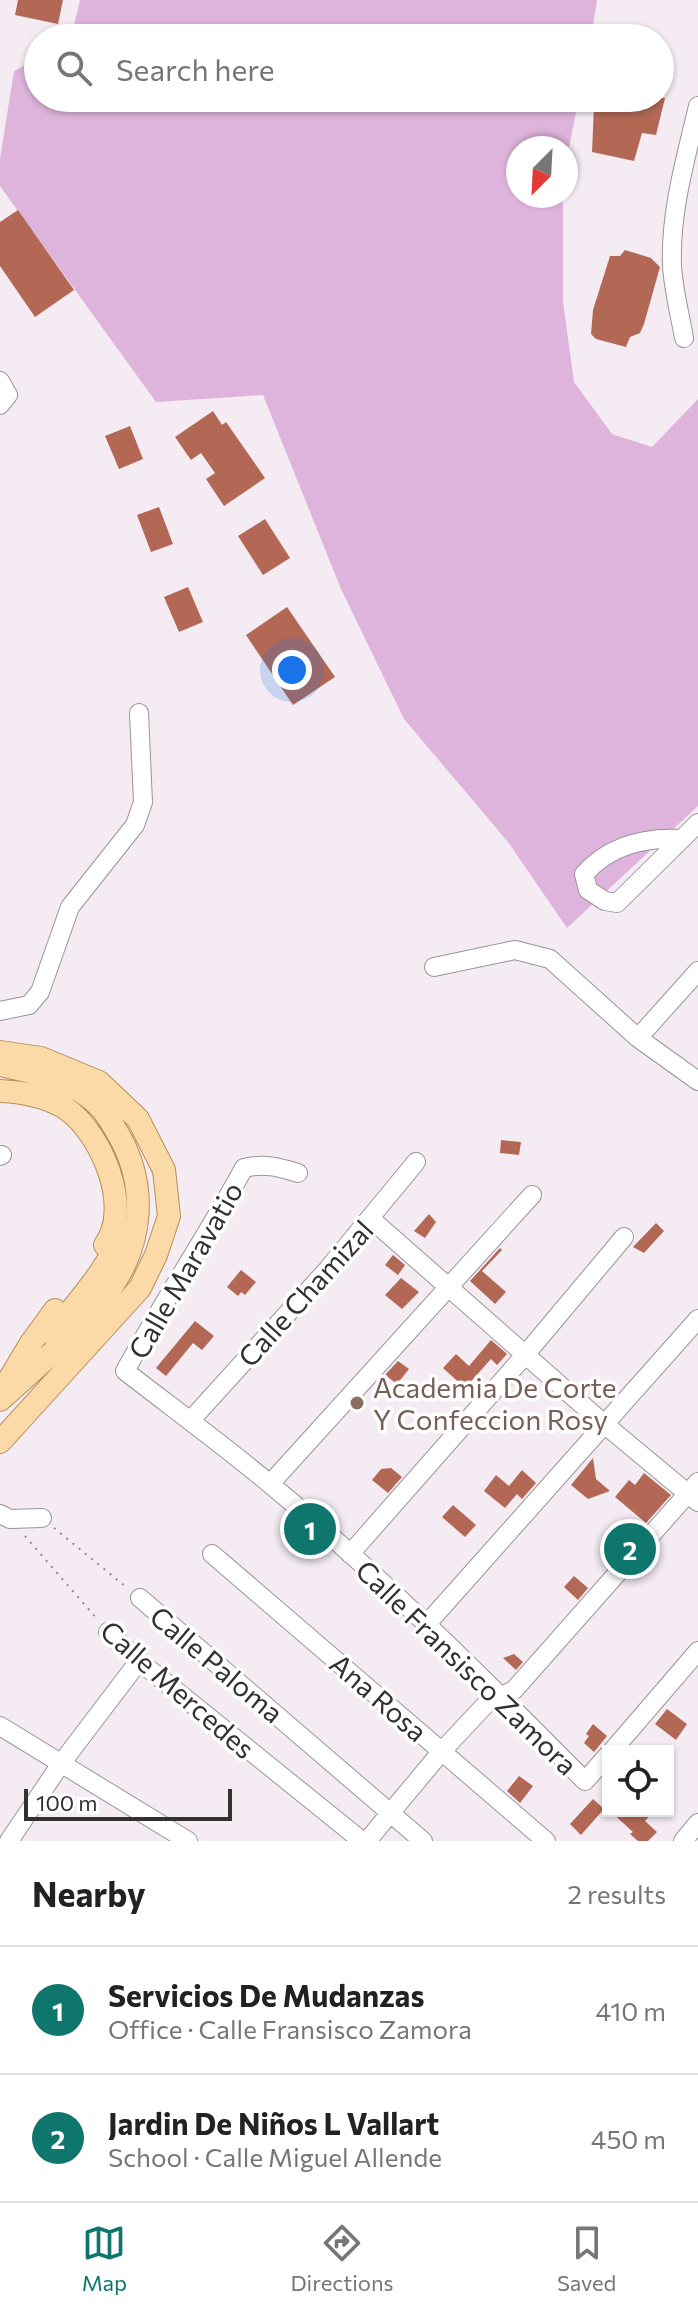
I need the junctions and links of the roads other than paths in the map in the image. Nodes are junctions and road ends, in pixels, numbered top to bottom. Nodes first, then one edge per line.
1 (698, 106) edge
2 (684, 338) dead end
3 (0, 381) edge
4 (0, 405) edge
5 (139, 713) dead end
6 (698, 823) edge
7 (682, 839) junction
8 (434, 967) dead end
9 (698, 971) edge
10 (0, 1011) edge
11 (638, 1038) junction
12 (0, 1052) edge
13 (0, 1065) edge
14 (0, 1077) edge
15 (698, 1081) edge
16 (0, 1091) edge
17 (416, 1162) dead end
18 (298, 1173) dead end
19 (532, 1195) dead end
20 (371, 1219) junction
21 (624, 1237) dead end
22 (448, 1287) junction
23 (698, 1319) edge
24 (525, 1355) junction
25 (125, 1371) joint
26 (0, 1398) edge
27 (190, 1421) junction
28 (603, 1423) junction
29 (0, 1442) edge
30 (270, 1484) junction
31 (694, 1492) edge
32 (5, 1516) edge
33 (42, 1518) road end
34 (212, 1554) dead end
35 (350, 1554) junction
36 (140, 1598) road end
37 (426, 1625) junction
38 (108, 1632) road end
39 (698, 1651) edge
40 (139, 1661) junction
41 (503, 1698) junction
42 (0, 1726) edge
43 (617, 1745) edge
44 (442, 1751) junction
45 (602, 1762) edge
46 (60, 1765) junction
47 (390, 1813) junction
48 (698, 1823) edge
49 (9, 1841) edge
50 (188, 1841) edge
51 (365, 1841) edge
52 (423, 1841) edge
53 (546, 1841) edge
54 (683, 1841) edge

1 - 2 street
3 - 4 street
5 - 10 street
6 - 7 street
7 - 7 street
8 - 11 street
9 - 11 street
11 - 15 street
12 - 29 main road
13 - 26 main road
14 - 26 main road
16 - 26 main road
17 - 20 street, Calle Chamizal
18 - 25 street, Calle Maravatio
19 - 22 street
20 - 22 street
20 - 27 street, Calle Chamizal
21 - 24 street
22 - 24 street
22 - 30 street
23 - 28 street
24 - 28 street
24 - 35 street
25 - 27 street, Calle Fransisco Zamora
27 - 30 street, Calle Fransisco Zamora
28 - 31 street
28 - 37 street
30 - 35 street, Calle Fransisco Zamora
31 - 41 street
32 - 33 street
34 - 44 street, Ana Rosa
35 - 37 street, Calle Fransisco Zamora
36 - 47 street, Calle Paloma
37 - 41 street, Calle Fransisco Zamora
38 - 40 street, Calle Mercedes
39 - 43 street
40 - 46 street
40 - 51 street, Calle Mercedes
41 - 44 street
41 - 45 street, Calle Fransisco Zamora
42 - 46 street
44 - 47 street
44 - 53 street, Ana Rosa
46 - 49 street
46 - 50 street
47 - 51 street
47 - 52 street, Calle Paloma
48 - 54 street

